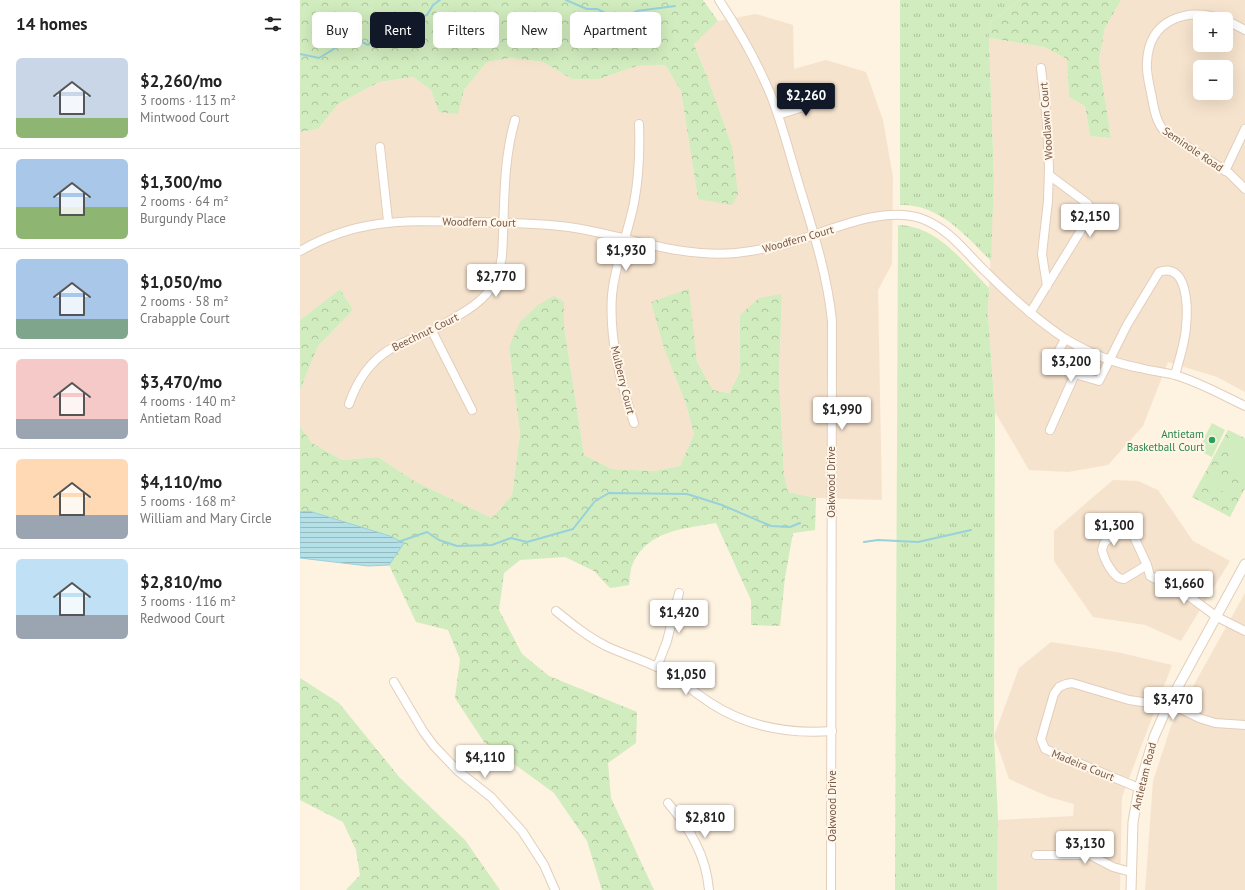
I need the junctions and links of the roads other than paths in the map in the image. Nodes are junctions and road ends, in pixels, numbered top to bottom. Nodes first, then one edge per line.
1 (719, 0) edge
2 (1193, 14) edge
3 (1233, 24) edge
4 (1245, 30) edge
5 (1041, 68) dead end
6 (828, 99) dead end
7 (778, 115) junction
8 (515, 120) dead end
9 (639, 124) dead end
10 (1245, 129) edge
11 (380, 147) dead end
12 (1226, 171) junction
13 (1049, 175) junction
14 (1245, 189) edge
15 (388, 221) junction
16 (504, 223) junction
17 (815, 235) junction
18 (624, 240) junction
19 (300, 251) edge
20 (1047, 286) junction
21 (1030, 313) junction
22 (432, 331) junction
23 (1065, 338) junction
24 (1109, 360) junction
25 (1075, 374) junction
26 (1175, 375) junction
27 (349, 404) dead end
28 (1245, 406) edge
29 (472, 410) dead end
30 (634, 423) dead end
31 (1050, 430) dead end
32 (1245, 564) edge
33 (1147, 565) junction
34 (679, 593) dead end
35 (556, 611) dead end
36 (1216, 617) junction
37 (1245, 631) edge
38 (657, 667) junction
39 (394, 682) dead end
40 (1168, 706) junction
41 (1245, 725) edge
42 (832, 731) junction
43 (1139, 788) junction
44 (668, 803) dead end
45 (1036, 855) dead end
46 (1131, 872) junction
47 (555, 890) edge
48 (709, 890) edge
49 (831, 890) edge
50 (1131, 890) edge

1 - 7 street, Oakwood Drive
2 - 12 street, Seminole Road
3 - 4 street, Seminole Road
5 - 13 street, Woodlawn Court
6 - 7 street
7 - 17 street, Oakwood Drive
8 - 16 street, Beechnut Court
9 - 18 street, Mulberry Court
10 - 12 street
11 - 15 street
12 - 14 street, Seminole Road
13 - 20 street, Woodlawn Court
13 - 20 street, Woodlawn Court
15 - 16 street, Woodfern Court
15 - 19 street, Woodfern Court
16 - 18 street, Woodfern Court
16 - 22 street, Beechnut Court
17 - 18 street, Woodfern Court
17 - 21 street, Woodfern Court
17 - 42 street, Oakwood Drive
18 - 30 street, Mulberry Court
20 - 21 street, Woodlawn Court
21 - 23 street, Woodfern Court
22 - 27 street, Beechnut Court
22 - 29 street
23 - 24 street, Woodfern Court
23 - 25 street
24 - 25 street
24 - 26 street, Woodfern Court
24 - 26 street
25 - 31 street
26 - 28 street, Woodfern Court
32 - 36 street, Antietam Road
33 - 33 street
33 - 36 street
34 - 38 street
35 - 38 street
36 - 37 street
36 - 40 street, Antietam Road
38 - 42 street
39 - 47 street
40 - 41 street, Madeira Court
40 - 43 street, Antietam Road
40 - 43 street, Madeira Court
42 - 49 street, Oakwood Drive
43 - 46 street, Antietam Road
44 - 48 street
45 - 46 street
46 - 50 street, Antietam Road

